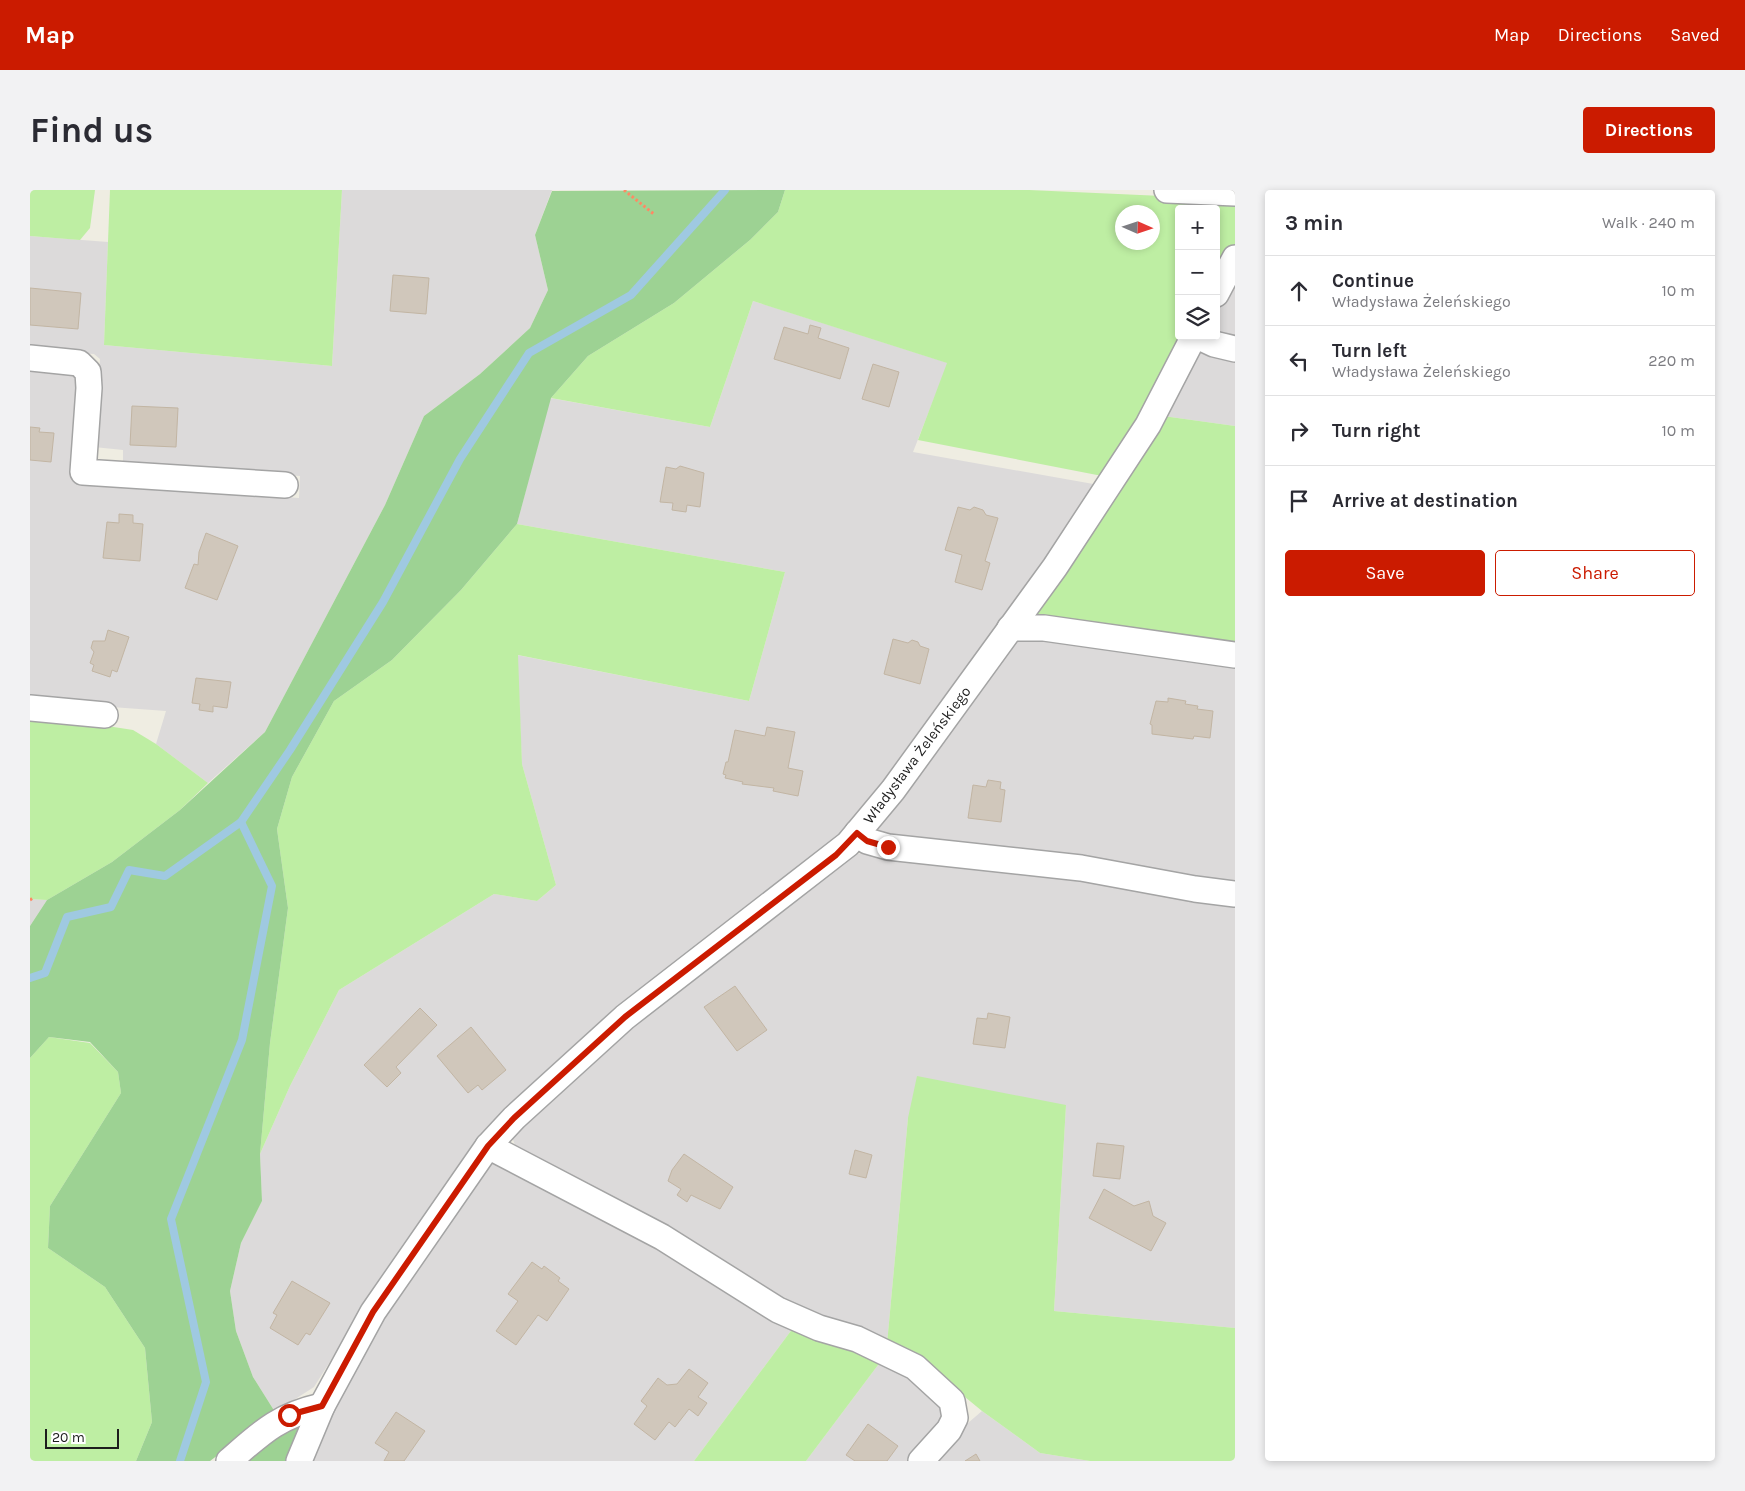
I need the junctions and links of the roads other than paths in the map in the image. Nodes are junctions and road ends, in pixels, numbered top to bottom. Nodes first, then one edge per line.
1 (1167, 190) edge
2 (1235, 193) edge
3 (1235, 258) edge
4 (1220, 286) edge
5 (1194, 340) edge
6 (1205, 340) edge
7 (1235, 349) edge
8 (30, 358) edge
9 (284, 485) dead end
10 (1010, 628) junction
11 (1235, 655) edge
12 (30, 708) edge
13 (105, 715) dead end
14 (857, 833) junction
15 (1235, 894) edge
16 (488, 1146) junction
17 (322, 1406) junction
18 (229, 1461) edge
19 (299, 1461) edge
20 (921, 1461) edge

1 - 2 street
3 - 4 street
5 - 10 street, Władysława Żeleńskiego
6 - 7 street
8 - 9 street
10 - 11 street
10 - 14 street, Władysława Żeleńskiego
12 - 13 street
14 - 15 street
14 - 16 street, Władysława Żeleńskiego
16 - 17 street, Władysława Żeleńskiego
16 - 20 street
17 - 18 street
17 - 19 street, Władysława Żeleńskiego

